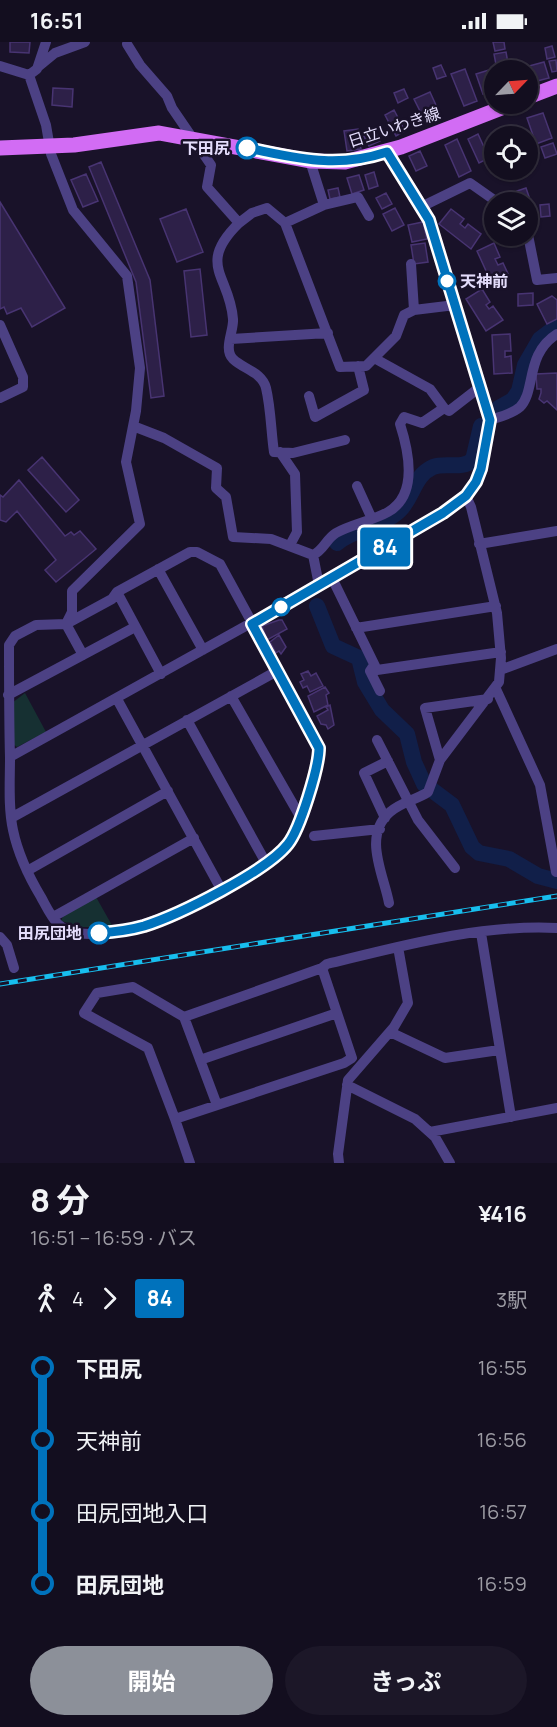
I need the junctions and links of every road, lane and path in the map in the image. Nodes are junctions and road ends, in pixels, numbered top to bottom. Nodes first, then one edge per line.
1 (37, 42) edge
2 (46, 42) edge
3 (85, 42) edge
4 (125, 43) edge
5 (0, 66) edge
6 (33, 72) junction
7 (557, 86) edge
8 (538, 93) edge
9 (486, 114) edge
10 (193, 138) junction
11 (2, 144) edge
12 (49, 146) junction
13 (387, 152) junction
14 (310, 161) junction
15 (484, 193) edge
16 (324, 205) junction
17 (423, 206) junction
18 (369, 216) dead end
19 (239, 223) junction
20 (285, 223) junction
21 (530, 246) edge
22 (411, 264) dead end
23 (557, 278) edge
24 (455, 305) junction
25 (414, 310) junction
26 (0, 325) edge
27 (328, 333) junction
28 (557, 334) edge
29 (231, 339) junction
30 (374, 358) junction
31 (358, 366) junction
32 (480, 387) junction
33 (309, 396) dead end
34 (0, 398) edge
35 (444, 408) junction
36 (490, 420) junction
37 (133, 426) junction
38 (345, 440) dead end
39 (280, 453) junction
40 (357, 486) dead end
41 (466, 496) junction
42 (372, 519) junction
43 (557, 531) edge
44 (479, 544) junction
45 (290, 545) junction
46 (313, 555) junction
47 (158, 569) junction
48 (332, 578) junction
49 (319, 585) junction
50 (117, 592) junction
51 (496, 606) junction
52 (66, 624) junction
53 (252, 624) junction
54 (135, 627) junction
55 (356, 628) junction
56 (557, 649) edge
57 (203, 650) junction
58 (501, 652) junction
59 (82, 655) junction
60 (374, 665) junction
61 (500, 670) junction
62 (277, 671) junction
63 (161, 674) junction
64 (496, 689) junction
65 (380, 691) dead end
66 (8, 695) junction
67 (231, 696) junction
68 (117, 699) junction
69 (488, 699) junction
70 (187, 720) junction
71 (377, 740) dead end
72 (142, 745) junction
73 (10, 758) junction
74 (440, 760) junction
75 (388, 762) junction
76 (168, 791) junction
77 (408, 801) junction
78 (11, 818) junction
79 (301, 818) junction
80 (385, 818) junction
81 (380, 829) junction
82 (314, 836) dead end
83 (194, 838) junction
84 (266, 863) junction
85 (455, 868) dead end
86 (27, 871) junction
87 (556, 872) edge
88 (221, 889) junction
89 (389, 903) dead end
90 (53, 917) junction
91 (557, 928) edge
92 (481, 933) junction
93 (0, 937) edge
94 (398, 947) junction
95 (14, 968) dead end
96 (322, 968) junction
97 (337, 1012) junction
98 (184, 1017) junction
99 (390, 1032) junction
100 (499, 1050) junction
101 (200, 1060) junction
102 (347, 1085) junction
103 (217, 1105) junction
104 (557, 1108) edge
105 (511, 1117) junction
106 (175, 1119) junction
107 (430, 1132) junction
108 (190, 1163) edge
109 (339, 1163) edge
110 (450, 1163) edge

1 - 6 street
2 - 6 street
3 - 6 street
4 - 10 street
5 - 6 street
6 - 12 street
7 - 8 main road
9 - 13 main road, 日立いわき線
10 - 12 main road, 日立いわき線
10 - 14 main road, 日立いわき線
10 - 19 street
11 - 12 main road, 日立いわき線
12 - 37 street
13 - 14 main road, 日立いわき線
13 - 17 street
14 - 16 street
15 - 17 street
16 - 18 street
16 - 20 street
17 - 24 street
19 - 20 street
19 - 29 street
20 - 27 street
21 - 23 street
22 - 25 street
24 - 25 street
24 - 32 street
25 - 30 street
26 - 34 street
27 - 29 street
27 - 31 street
28 - 36 street
29 - 39 street
30 - 31 street
30 - 35 street
31 - 33 street
32 - 35 street
32 - 36 street
35 - 42 street
36 - 41 street
37 - 45 street
37 - 52 street
38 - 39 street
39 - 45 street
40 - 42 street
41 - 44 street
41 - 48 street
42 - 46 street
43 - 44 street
44 - 51 street
45 - 46 street
46 - 49 street
47 - 50 street
47 - 53 street
47 - 57 street
48 - 49 street
48 - 55 street
49 - 53 street
50 - 52 street
50 - 54 street
51 - 55 street
51 - 58 street
52 - 59 street
52 - 66 street
53 - 57 street
53 - 62 street
54 - 59 street
54 - 63 street
55 - 60 street
56 - 61 street
57 - 63 street
58 - 60 street
58 - 61 street
59 - 66 street
60 - 65 street
61 - 64 street
62 - 67 street
62 - 79 street
63 - 68 street
64 - 69 street
64 - 87 street
66 - 73 street
67 - 70 street
67 - 79 street
68 - 72 street
68 - 73 street
69 - 74 street
69 - 74 street
70 - 72 street
70 - 84 street
71 - 75 street
72 - 76 street
72 - 78 street
73 - 78 street
74 - 77 street
75 - 77 street
75 - 80 street
76 - 83 street
76 - 86 street
77 - 80 street
77 - 85 street
78 - 86 street
79 - 84 street
80 - 81 street
81 - 82 street
81 - 89 street
83 - 88 street
83 - 90 street
84 - 88 street
86 - 90 street
88 - 90 street
91 - 92 street
92 - 94 street
92 - 100 street
93 - 95 street
94 - 96 street
94 - 99 street
96 - 97 street
96 - 98 street
97 - 101 street
97 - 103 street
98 - 101 street
98 - 106 street
99 - 100 street
99 - 102 street
100 - 105 street
101 - 103 street
102 - 107 street
102 - 109 street
103 - 106 street
104 - 105 street
105 - 107 street
106 - 108 street
107 - 110 street

